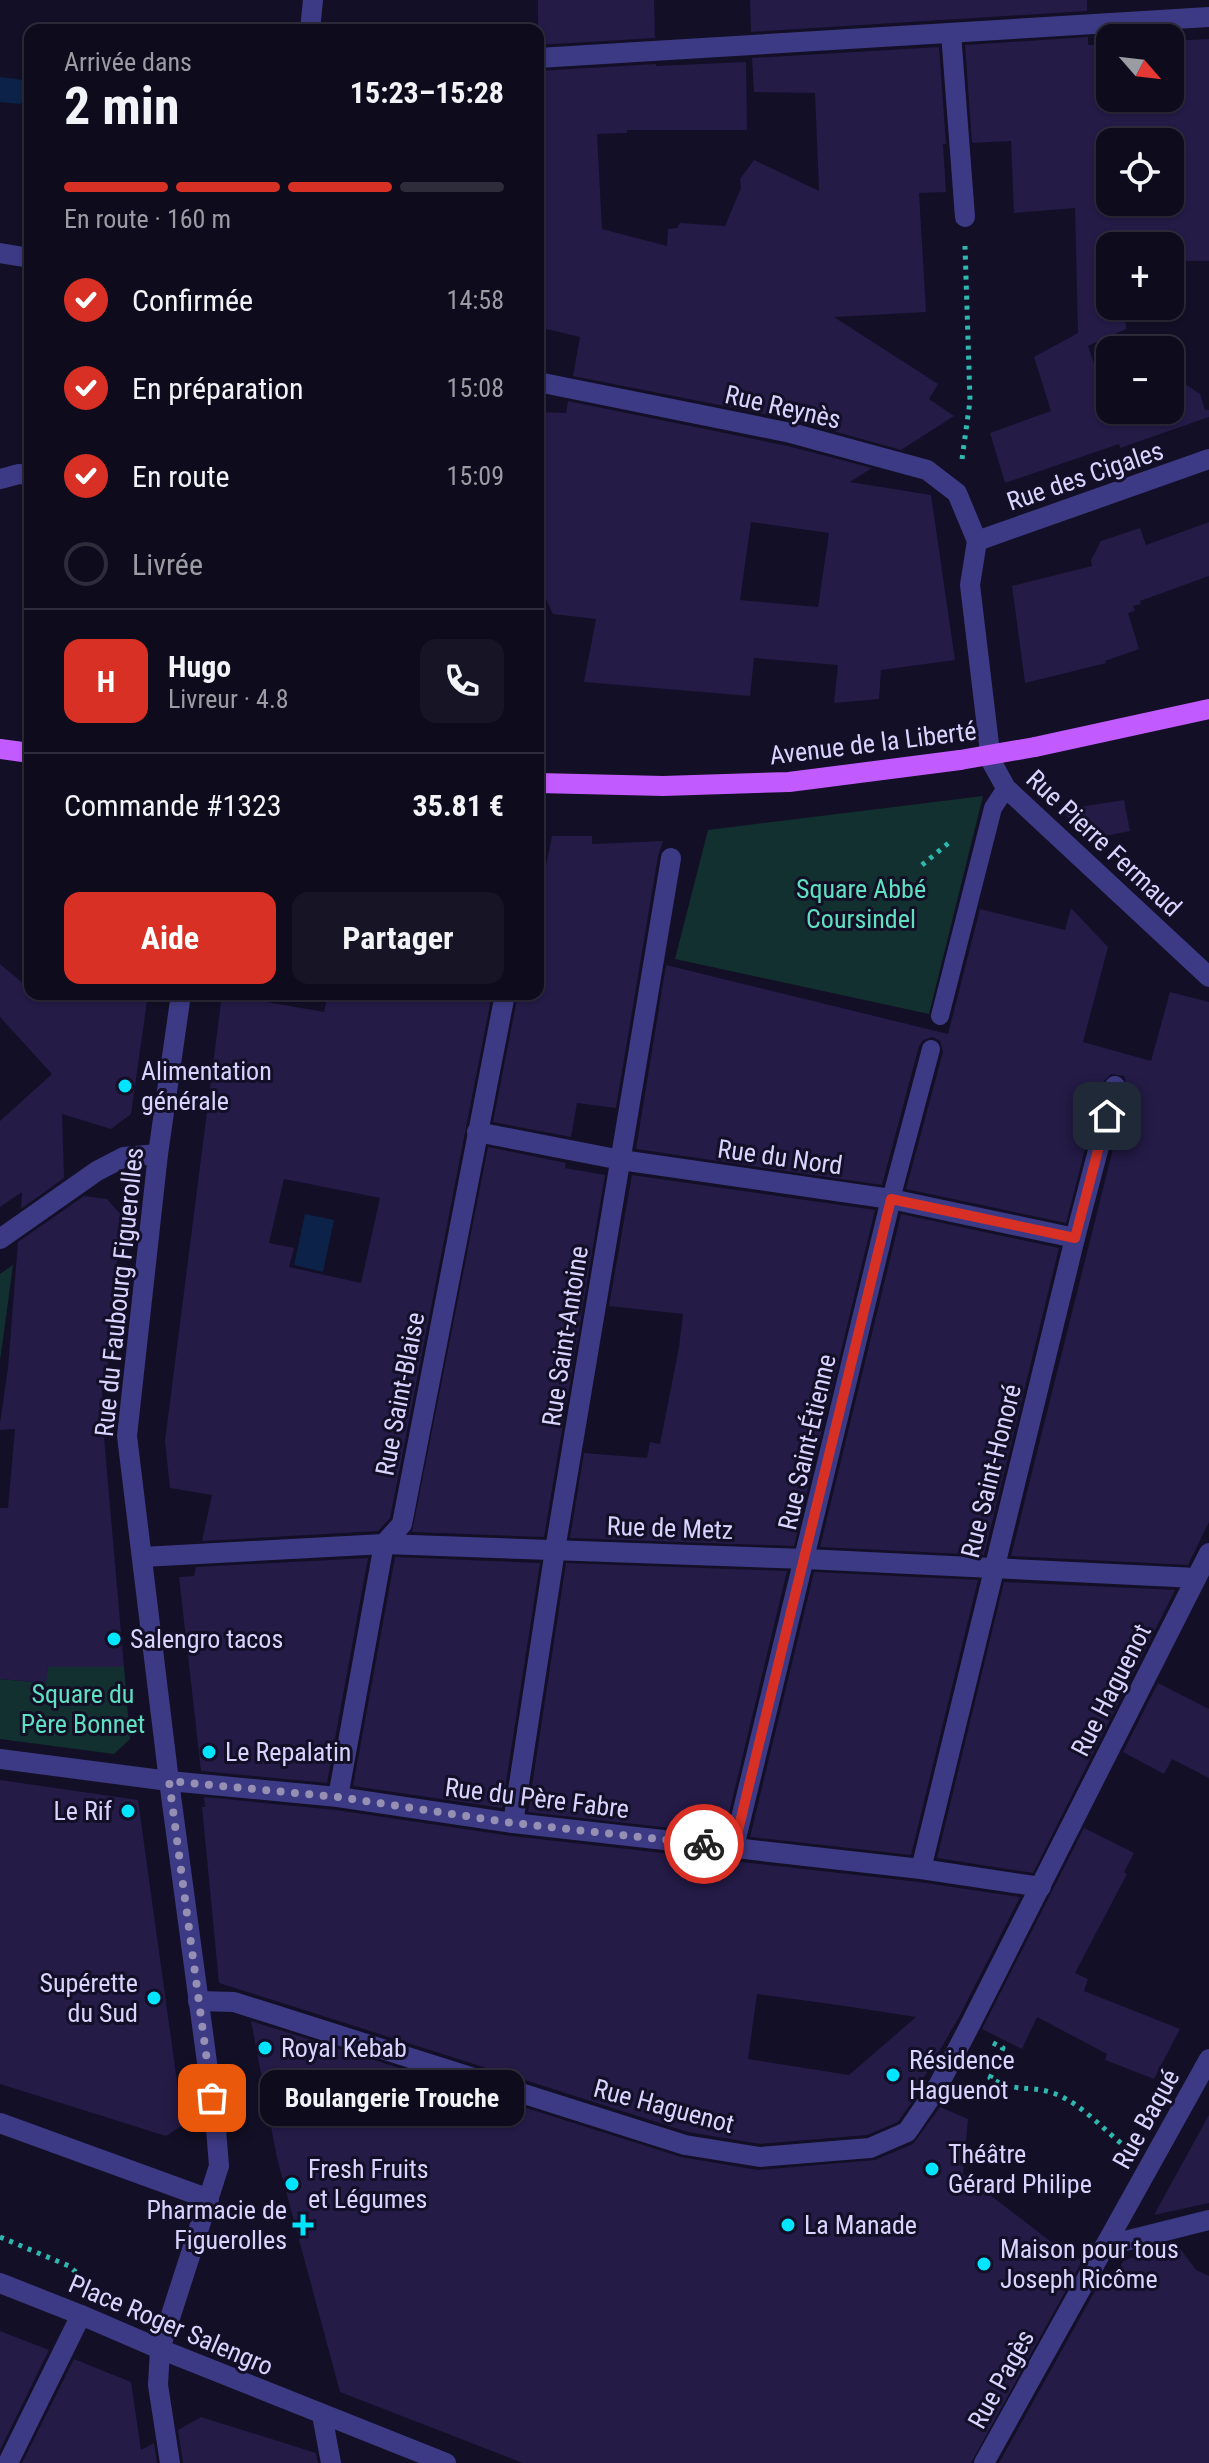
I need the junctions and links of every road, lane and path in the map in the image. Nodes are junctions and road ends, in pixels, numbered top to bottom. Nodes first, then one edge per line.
1 (313, 0) edge
2 (1209, 17) edge
3 (311, 24) edge
4 (951, 33) junction
5 (544, 58) edge
6 (965, 217) joint
7 (0, 253) edge
8 (24, 257) edge
9 (544, 383) edge
10 (1209, 459) edge
11 (24, 474) edge
12 (0, 479) edge
13 (957, 493) junction
14 (977, 541) junction
15 (1209, 709) edge
16 (0, 749) edge
17 (24, 752) edge
18 (544, 783) edge
19 (1006, 788) junction
20 (671, 858) dead end
21 (1209, 977) edge
22 (180, 1000) edge
23 (504, 1000) edge
24 (940, 1016) dead end
25 (931, 1049) dead end
26 (1115, 1086) dead end
27 (477, 1132) junction
28 (158, 1154) junction
29 (621, 1160) junction
30 (891, 1199) junction
31 (1075, 1238) junction
32 (0, 1239) edge
33 (384, 1544) junction
34 (555, 1550) junction
35 (1209, 1553) edge
36 (142, 1557) junction
37 (806, 1559) junction
38 (994, 1569) junction
39 (1196, 1578) junction
40 (0, 1759) edge
41 (169, 1781) junction
42 (338, 1797) junction
43 (513, 1823) junction
44 (734, 1847) junction
45 (921, 1869) junction
46 (1041, 1887) junction
47 (198, 2001) junction
48 (968, 2029) junction
49 (1209, 2059) edge
50 (0, 2123) edge
51 (1154, 2157) junction
52 (209, 2199) junction
53 (1209, 2220) edge
54 (1105, 2246) junction
55 (0, 2283) edge
56 (81, 2315) junction
57 (160, 2349) junction
58 (322, 2415) junction
59 (8, 2463) edge
60 (170, 2463) edge
61 (331, 2463) edge
62 (446, 2463) edge
63 (984, 2463) edge

1 - 3 street
2 - 4 street
4 - 5 street
4 - 6 street
6 - 13 path
7 - 8 street
9 - 13 street, Rue Reynès
10 - 14 street, Rue des Cigales
11 - 12 street
13 - 14 street
14 - 19 street, Rue Pierre Fermaud
15 - 18 main road, Avenue de la Liberté, bridge
16 - 17 main road
19 - 21 street, Rue Pierre Fermaud
19 - 24 lane
20 - 29 street, Rue Saint-Antoine
22 - 28 street, Rue du Faubourg Figuerolles
23 - 27 street, Rue Saint-Blaise
25 - 30 lane, Rue Saint-Étienne
26 - 31 street, Rue Saint-Honoré
27 - 29 street, Rue du Nord
27 - 33 street, Rue Saint-Blaise
28 - 32 street
28 - 36 street, Rue du Faubourg Figuerolles
29 - 30 street, Rue du Nord
29 - 34 street, Rue Saint-Antoine
30 - 31 street, Rue du Nord
30 - 37 street, Rue Saint-Étienne
31 - 38 street, Rue Saint-Honoré
33 - 34 street, Rue de Metz
33 - 36 street, Rue de Metz
33 - 42 street, Rue Saint-Blaise
34 - 37 street, Rue de Metz
34 - 43 street, Rue Saint-Antoine
35 - 39 street, Rue Haguenot
36 - 41 street, Rue du Faubourg Figuerolles
37 - 38 street, Rue de Metz
37 - 44 street, Rue Saint-Étienne
38 - 39 street, Rue de Metz
38 - 45 street, Rue Saint-Honoré
39 - 46 street, Rue Haguenot
40 - 41 street, Rue du Père Fabre
41 - 42 street, Rue du Père Fabre
41 - 47 street, Rue du Faubourg Figuerolles
42 - 43 street, Rue du Père Fabre
43 - 44 street, Rue du Père Fabre
44 - 45 street, Rue du Père Fabre
45 - 46 street, Rue du Père Fabre
46 - 48 street, Rue Haguenot
47 - 48 street, Rue Haguenot
47 - 52 street, Rue du Faubourg Figuerolles
48 - 51 path
49 - 51 street, Rue Baqué
50 - 52 street
51 - 54 street, Rue Baqué
52 - 57 street, Rue du Faubourg Figuerolles
53 - 54 street
54 - 63 street, Rue Pagès
55 - 56 street, Place Roger Salengro
56 - 57 street, Place Roger Salengro
56 - 59 street
57 - 58 street, Place Roger Salengro
57 - 60 street, Rue du Faubourg Figuerolles
58 - 61 street
58 - 62 street, Place Roger Salengro

